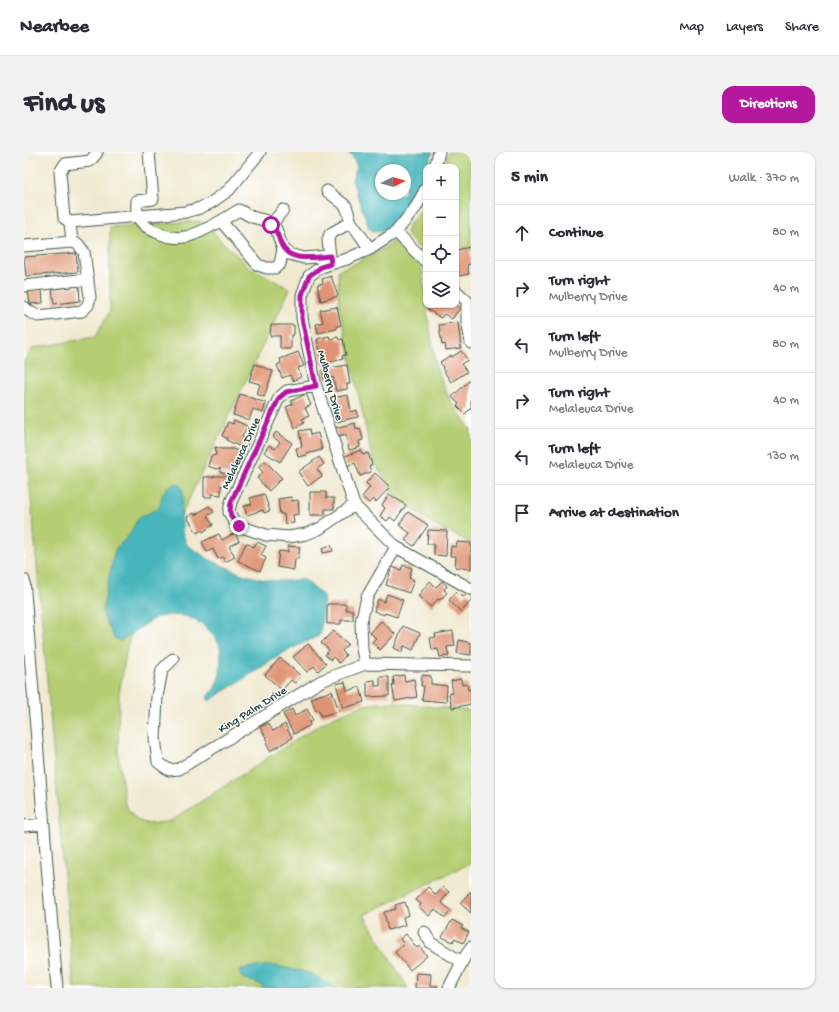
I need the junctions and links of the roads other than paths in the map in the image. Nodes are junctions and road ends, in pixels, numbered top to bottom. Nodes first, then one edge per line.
1 (97, 152) edge
2 (149, 152) edge
3 (260, 152) edge
4 (439, 152) edge
5 (436, 164) edge
6 (327, 191) dead end
7 (423, 193) edge
8 (283, 210) dead end
9 (138, 216) junction
10 (221, 220) junction
11 (70, 222) junction
12 (351, 222) junction
13 (271, 225) junction
14 (396, 232) junction
15 (72, 242) junction
16 (24, 246) edge
17 (283, 249) junction
18 (370, 249) junction
19 (423, 259) edge
20 (330, 260) junction
21 (88, 279) junction
22 (24, 286) edge
23 (459, 293) edge
24 (469, 300) edge
25 (24, 306) edge
26 (471, 343) edge
27 (316, 386) junction
28 (354, 505) junction
29 (396, 547) junction
30 (24, 580) edge
31 (471, 589) edge
32 (174, 659) dead end
33 (365, 664) junction
34 (471, 666) edge
35 (28, 672) edge
36 (44, 824) junction
37 (24, 826) edge
38 (424, 932) dead end
39 (471, 947) edge
40 (462, 962) junction
41 (57, 988) edge
42 (449, 988) edge

1 - 11 street
2 - 9 street
3 - 9 street
4 - 5 street
6 - 12 street
7 - 14 street, Mulberry Drive
8 - 13 street
9 - 10 street
9 - 11 street
10 - 13 street
10 - 17 street
11 - 15 street
12 - 18 street
12 - 20 street
13 - 17 street
14 - 18 street, Mulberry Drive
14 - 19 street
15 - 16 street
15 - 21 street
17 - 20 street
18 - 20 street, Mulberry Drive
20 - 27 street, Mulberry Drive
21 - 22 street
21 - 25 street
23 - 24 street
24 - 26 street
27 - 28 street, Mulberry Drive
27 - 28 street, Melaleuca Drive
28 - 29 street, Mulberry Drive
29 - 31 street, Mulberry Drive
29 - 33 street
30 - 35 street
32 - 33 street, King Palm Drive
33 - 34 street, King Palm Drive
35 - 36 street
36 - 37 street
36 - 41 street
38 - 40 street
39 - 40 street
40 - 42 street

